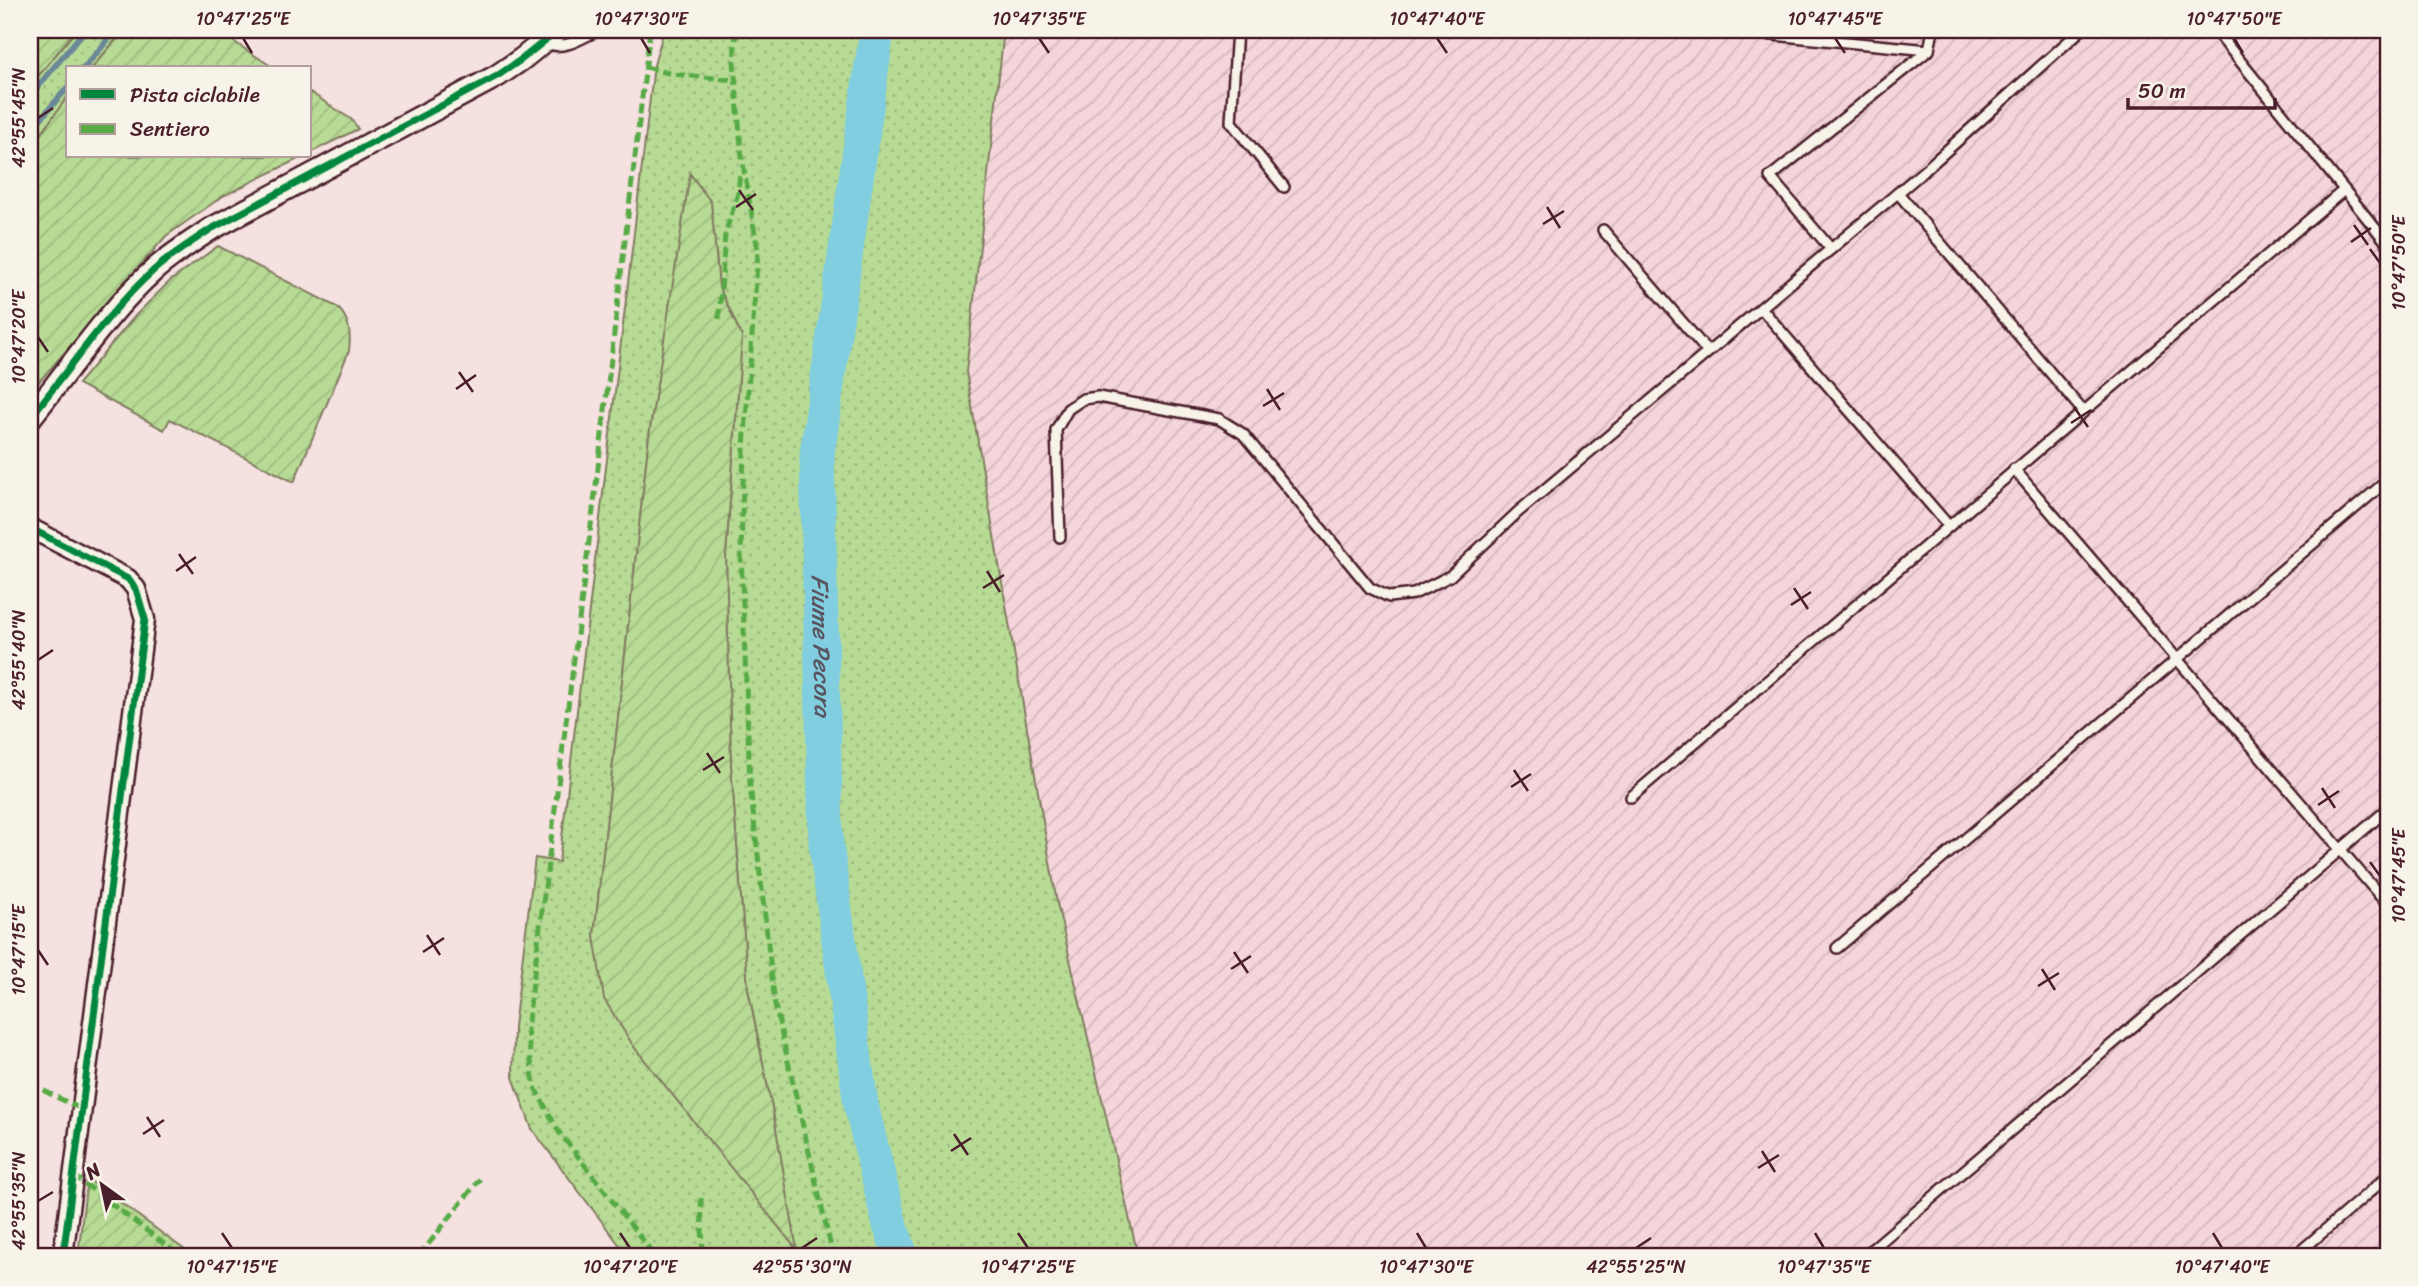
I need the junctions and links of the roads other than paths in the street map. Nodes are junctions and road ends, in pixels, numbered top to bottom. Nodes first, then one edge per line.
1 (598, 30) edge
2 (1237, 30) edge
3 (1722, 30) edge
4 (1933, 30) edge
5 (2081, 30) edge
6 (2215, 30) edge
7 (551, 36) edge
8 (1929, 50) junction
9 (1284, 187) dead end
10 (2344, 190) junction
11 (1898, 193) junction
12 (1603, 230) dead end
13 (2388, 244) edge
14 (1831, 249) junction
15 (1761, 308) junction
16 (1709, 352) junction
17 (2082, 411) junction
18 (30, 418) edge
19 (2014, 469) junction
20 (2388, 480) edge
21 (1948, 525) junction
22 (30, 528) edge
23 (1060, 537) dead end
24 (2177, 660) junction
25 (1631, 797) dead end
26 (2388, 809) edge
27 (2340, 849) junction
28 (2388, 905) edge
29 (1837, 948) dead end
30 (2388, 1176) edge
31 (63, 1256) edge
32 (1864, 1256) edge
33 (2294, 1256) edge

1 - 7 lane
2 - 9 lane
3 - 8 lane
4 - 8 lane
5 - 11 lane
6 - 10 lane
7 - 18 street
8 - 14 lane
10 - 13 lane
10 - 17 lane
11 - 14 lane
11 - 17 lane
12 - 16 lane
14 - 15 lane
15 - 16 lane
15 - 21 lane
16 - 23 lane
17 - 19 lane
19 - 21 lane
19 - 24 lane
20 - 24 lane
21 - 25 lane
22 - 31 street
24 - 27 lane
24 - 29 lane
26 - 27 lane
27 - 28 lane
27 - 32 lane
30 - 33 lane

